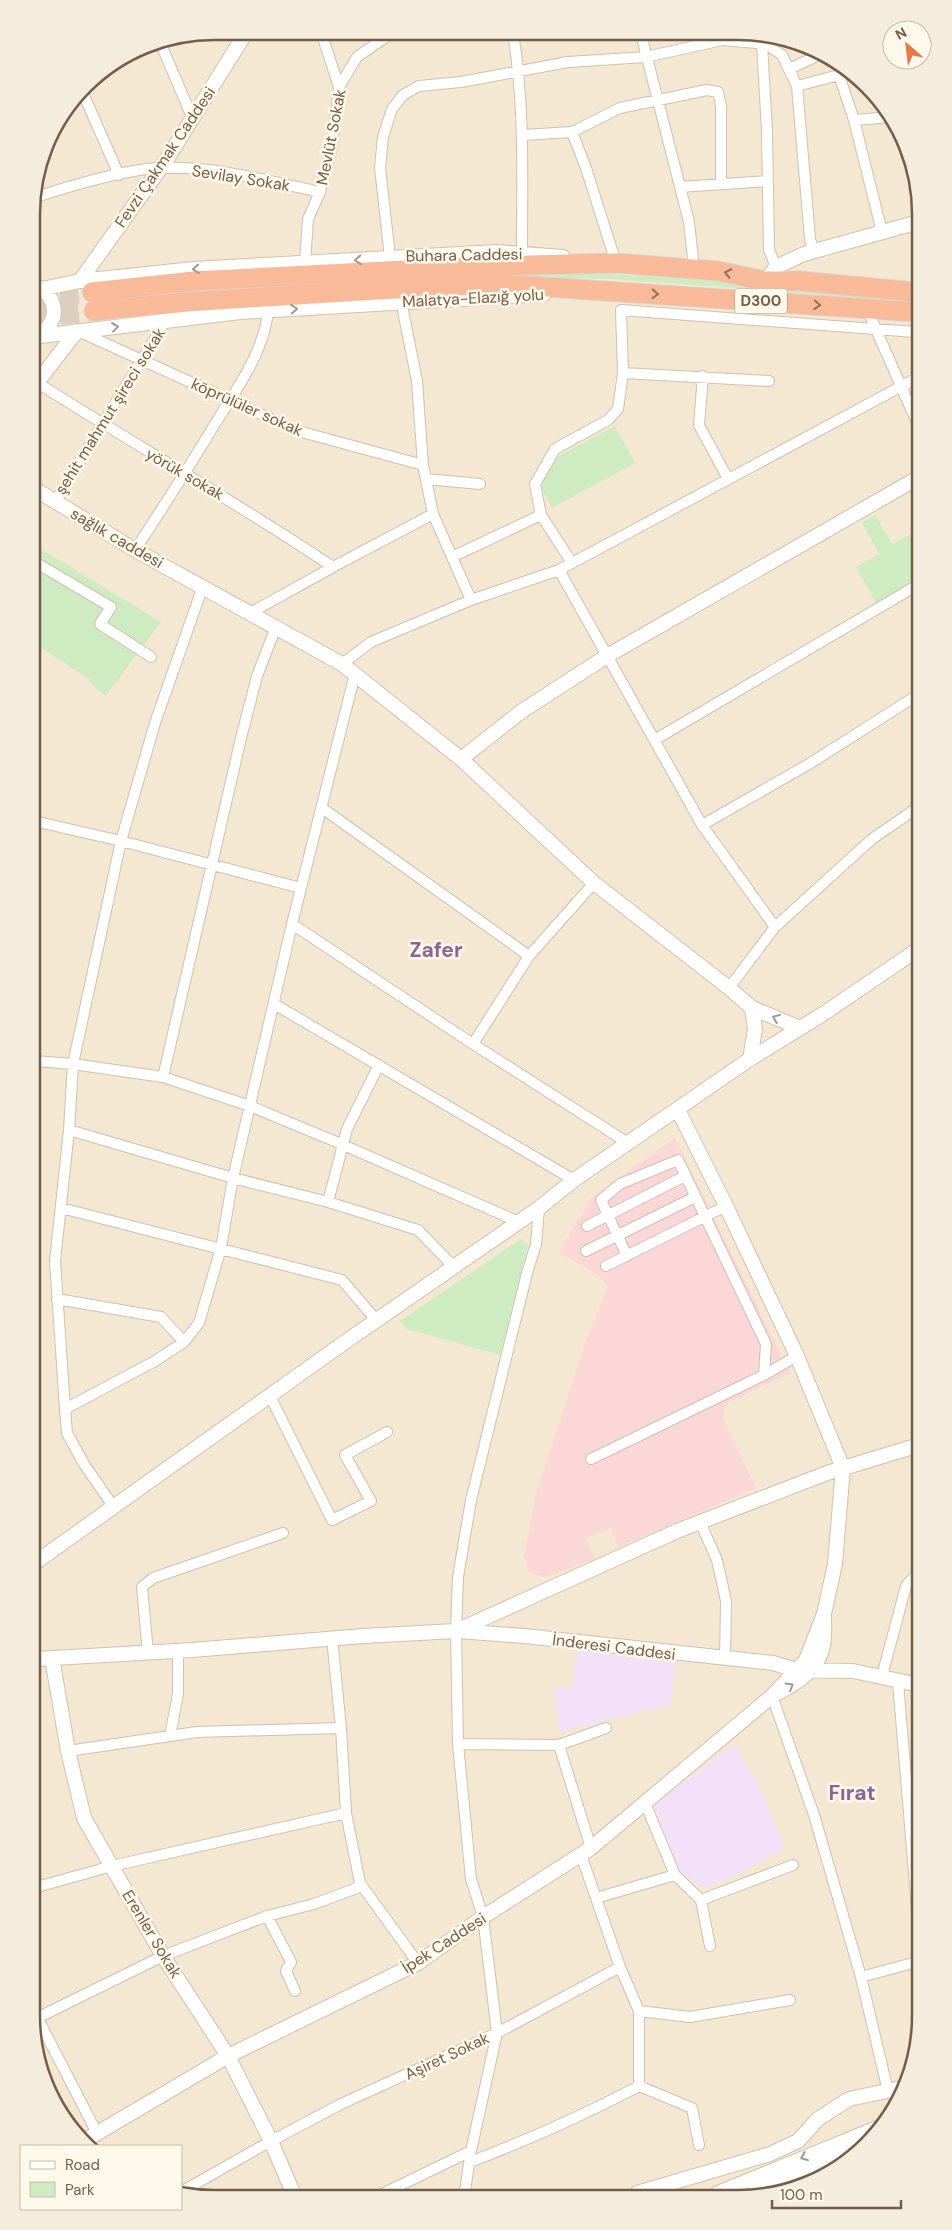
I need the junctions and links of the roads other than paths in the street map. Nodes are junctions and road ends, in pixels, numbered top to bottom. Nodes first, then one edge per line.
1 (241, 40) edge
2 (324, 40) edge
3 (380, 40) edge
4 (514, 40) edge
5 (643, 40) edge
6 (762, 44) junction
7 (163, 48) edge
8 (646, 57) junction
9 (814, 57) edge
10 (789, 69) junction
11 (519, 71) junction
12 (841, 74) edge
13 (845, 77) edge
14 (798, 86) junction
15 (339, 87) junction
16 (85, 97) edge
17 (657, 100) junction
18 (882, 116) edge
19 (192, 117) junction
20 (854, 120) junction
21 (572, 132) junction
22 (522, 135) junction
23 (161, 168) junction
24 (119, 175) junction
25 (767, 182) junction
26 (721, 184) junction
27 (680, 188) junction
28 (320, 192) junction
29 (41, 196) edge
30 (912, 224) edge
31 (882, 232) junction
32 (814, 252) junction
33 (522, 253) junction
34 (390, 257) junction
35 (305, 263) junction
36 (616, 264) junction
37 (694, 268) junction
38 (771, 274) junction
39 (40, 284) edge
40 (86, 287) junction
41 (40, 288) edge
42 (606, 291) junction
43 (912, 292) edge
44 (404, 302) junction
45 (868, 309) junction
46 (268, 310) junction
47 (94, 311) tunnel mouth
48 (912, 312) edge
49 (166, 320) junction
50 (77, 331) junction
51 (876, 331) junction
52 (912, 332) edge
53 (40, 334) edge
54 (40, 336) edge
55 (142, 360) junction
56 (623, 372) junction
57 (702, 376) junction
58 (40, 377) edge
59 (769, 380) dead end
60 (912, 380) edge
61 (901, 386) junction
62 (40, 388) edge
63 (229, 401) junction
64 (912, 411) edge
65 (102, 424) junction
66 (423, 465) junction
67 (185, 474) junction
68 (426, 479) junction
69 (728, 479) junction
70 (912, 481) edge
71 (480, 484) dead end
72 (40, 493) edge
73 (54, 502) junction
74 (433, 514) junction
75 (541, 515) junction
76 (136, 550) junction
77 (452, 558) junction
78 (572, 563) junction
79 (40, 565) edge
80 (333, 566) junction
81 (559, 570) junction
82 (203, 586) junction
83 (912, 588) edge
84 (471, 600) junction
85 (250, 613) junction
86 (276, 627) junction
87 (607, 656) junction
88 (151, 657) dead end
89 (342, 664) junction
90 (355, 674) junction
91 (912, 699) edge
92 (656, 739) junction
93 (461, 759) junction
94 (322, 808) junction
95 (912, 811) edge
96 (40, 822) edge
97 (702, 825) junction
98 (121, 841) junction
99 (213, 865) junction
100 (594, 883) junction
101 (301, 888) junction
102 (292, 924) junction
103 (775, 927) junction
104 (912, 953) edge
105 (530, 956) junction
106 (729, 988) junction
107 (274, 1004) junction
108 (752, 1008) junction
109 (800, 1028) junction
110 (473, 1044) junction
111 (750, 1059) junction
112 (40, 1061) edge
113 (73, 1064) junction
114 (379, 1065) junction
115 (164, 1077) junction
116 (250, 1106) junction
117 (678, 1110) junction
118 (70, 1130) junction
119 (628, 1143) junction
120 (344, 1145) junction
121 (685, 1176) junction
122 (234, 1178) junction
123 (574, 1180) junction
124 (695, 1197) junction
125 (328, 1202) junction
126 (726, 1206) junction
127 (61, 1208) junction
128 (539, 1208) junction
129 (608, 1215) junction
130 (705, 1217) junction
131 (519, 1222) junction
132 (587, 1226) dead end
133 (617, 1235) junction
134 (221, 1248) junction
135 (586, 1251) dead end
136 (627, 1256) junction
137 (606, 1266) dead end
138 (454, 1267) junction
139 (57, 1299) junction
140 (377, 1321) junction
141 (168, 1325) junction
142 (192, 1332) junction
143 (184, 1342) junction
144 (797, 1356) junction
145 (764, 1375) junction
146 (270, 1396) junction
147 (64, 1409) junction
148 (387, 1432) dead end
149 (912, 1446) edge
150 (591, 1459) dead end
151 (843, 1468) junction
152 (113, 1506) junction
153 (700, 1522) junction
154 (283, 1534) dead end
155 (40, 1559) edge
156 (912, 1579) edge
157 (824, 1614) junction
158 (456, 1631) junction
159 (332, 1638) junction
160 (178, 1651) junction
161 (148, 1653) junction
162 (52, 1658) junction
163 (725, 1658) junction
164 (40, 1659) edge
165 (796, 1670) junction
166 (811, 1670) junction
167 (882, 1676) junction
168 (898, 1682) junction
169 (912, 1683) edge
170 (772, 1696) junction
171 (340, 1728) junction
172 (606, 1728) dead end
173 (170, 1736) junction
174 (458, 1744) junction
175 (559, 1745) junction
176 (68, 1751) junction
177 (645, 1803) junction
178 (346, 1813) junction
179 (912, 1849) edge
180 (586, 1851) junction
181 (793, 1865) dead end
182 (112, 1866) junction
183 (675, 1875) junction
184 (360, 1883) junction
185 (40, 1886) edge
186 (596, 1898) junction
187 (702, 1900) junction
188 (267, 1916) junction
189 (483, 1917) junction
190 (710, 1946) dead end
191 (164, 1956) junction
192 (418, 1962) junction
193 (912, 1963) edge
194 (620, 1967) junction
195 (861, 1977) junction
196 (295, 1991) dead end
197 (790, 2000) dead end
198 (639, 2010) junction
199 (40, 2016) edge
200 (40, 2023) edge
201 (498, 2033) junction
202 (228, 2056) junction
203 (639, 2086) junction
204 (896, 2089) edge
205 (888, 2091) junction
206 (869, 2131) edge
207 (97, 2133) junction
208 (90, 2138) edge
209 (270, 2141) junction
210 (839, 2143) junction
211 (698, 2145) dead end
212 (471, 2151) junction
213 (839, 2158) edge
214 (835, 2159) junction
215 (470, 2162) junction
216 (769, 2187) edge
217 (188, 2188) edge
218 (292, 2190) edge
219 (390, 2190) edge
220 (466, 2190) edge
221 (647, 2190) edge
222 (725, 2190) edge

1 - 19 main road, Fevzi Çakmak Caddesi
2 - 15 street
3 - 15 street, Mevlüt Sokak
4 - 11 street
5 - 8 street
6 - 8 street
6 - 10 street
6 - 25 street
7 - 19 street
8 - 11 street
8 - 17 street
9 - 10 street
10 - 14 street
11 - 22 street
11 - 34 street
12 - 14 street
13 - 20 street
14 - 32 street
15 - 28 street, Mevlüt Sokak
16 - 24 street
17 - 21 street
17 - 26 street
17 - 27 street
18 - 20 street
19 - 23 main road, Fevzi Çakmak Caddesi
20 - 31 street
21 - 22 street
21 - 36 street
22 - 33 street
23 - 24 street, Sevilay Sokak
23 - 28 street, Sevilay Sokak
23 - 40 main road, Fevzi Çakmak Caddesi
24 - 29 street, Sevilay Sokak
25 - 26 street
25 - 38 street
26 - 27 street
27 - 37 street
28 - 35 street, Mevlüt Sokak
30 - 31 main road
31 - 32 main road
32 - 38 main road
33 - 34 main road, Buhara Caddesi / D300
33 - 36 main road, Buhara Caddesi / D300
34 -> 35 main road, Buhara Caddesi / D300
35 -> 40 main road, Buhara Caddesi / D300
36 - 37 highway, Buhara Caddesi / D300
36 - 40 highway
38 -> 37 highway, Buhara Caddesi / D300
38 - 43 highway, Buhara Caddesi / D300
39 - 40 main road, Buhara Caddesi / D300
41 - 53 main road
42 - 44 main road, Malatya-Elazığ yolu / D300
42 -> 45 highway, Malatya-Elazığ yolu / D300
42 - 47 highway
46 -> 44 main road, Malatya-Elazığ yolu / D300
44 - 66 street
45 - 48 highway, Malatya-Elazığ yolu / D300
45 - 51 street
46 - 49 main road, Malatya-Elazığ yolu / D300
46 - 63 street
50 -> 49 main road, Malatya-Elazığ yolu / D300
49 - 55 street, şehit mahmut şireci sokak
50 - 54 main road, Malatya-Elazığ yolu / D300
50 - 55 street, köprülüler sokak
50 - 58 main road
51 - 52 street
51 - 56 street
51 - 61 street
55 - 63 street, köprülüler sokak
55 - 65 street, şehit mahmut şireci sokak
56 - 57 street
56 - 75 street
57 - 59 street
57 - 69 street
60 - 61 street
61 - 64 street
61 - 69 street
62 - 65 street, yörük sokak
63 - 66 street, köprülüler sokak
63 - 67 street
65 - 67 street, yörük sokak
65 - 73 street, şehit mahmut şireci sokak
66 - 68 street
67 - 76 street
67 - 80 street, yörük sokak
68 - 71 street
68 - 74 street
69 - 78 street
70 - 87 main road
72 - 73 main road, sağlık caddesi
73 - 76 main road, sağlık caddesi
74 - 77 street
74 - 80 street
75 - 77 street
75 - 78 street
76 - 82 main road, sağlık caddesi
77 - 84 street
78 - 81 street
79 - 88 street
80 - 85 street
81 - 84 street
81 - 87 street
82 - 85 main road, sağlık caddesi
82 - 98 street
83 - 92 street
84 - 89 street
85 - 86 main road, sağlık caddesi
86 - 89 main road, sağlık caddesi
86 - 99 street
87 - 92 street
87 - 93 main road
89 - 90 main road, sağlık caddesi
90 - 93 main road, sağlık caddesi
90 - 94 street
91 - 97 street
92 - 97 street
93 - 100 main road, sağlık caddesi
94 - 101 street
94 - 105 street
95 - 103 street
96 - 98 street
97 - 103 street
98 - 99 street
98 - 113 street
99 - 101 street
99 - 115 street
100 - 105 street
100 - 106 main road, sağlık caddesi
101 - 102 street
102 - 107 street
102 - 110 street
103 - 106 street
104 - 109 main road
105 - 110 street
106 - 108 main road, sağlık caddesi
107 - 114 street
107 - 116 street
109 -> 108 main road, sağlık caddesi
108 - 111 main road
109 - 111 main road
110 - 119 street
111 - 117 main road
112 - 113 street
113 - 115 street
113 - 118 street
114 - 120 street
114 - 123 street
115 - 116 street
116 - 120 street
116 - 122 street
117 - 119 main road
117 - 126 main road
118 - 122 street
118 - 127 street
119 - 123 main road
120 - 125 street
120 - 131 street
121 - 124 street
121 - 129 street
121 - 129 street
122 - 125 street
122 - 134 street
123 - 128 main road
124 - 130 street
124 - 133 street
125 - 138 street
126 - 130 street
126 - 144 main road
127 - 134 street
127 - 139 street
128 - 131 main road
128 - 158 street
129 - 132 street
129 - 133 street
130 - 136 street
130 - 145 street
131 - 138 main road
133 - 135 street
133 - 136 street
134 - 140 street
134 - 142 street
136 - 137 street
138 - 140 main road
139 - 141 street
139 - 147 street
140 - 146 main road
141 - 142 street
141 - 143 street
142 - 143 street
143 - 147 street
144 - 145 street
144 - 151 main road
145 - 150 street
146 - 148 street
146 - 152 main road
147 - 152 street
149 - 151 main road
151 - 153 main road
151 - 157 main road
152 - 155 main road
153 - 158 main road
153 - 163 street
154 - 161 street
156 - 167 street
157 - 165 main road
157 - 166 main road
158 - 159 main road
158 - 163 main road, İnderesi Caddesi
158 - 174 street
159 - 160 main road
159 - 171 street
160 - 161 main road
160 - 173 street
161 - 162 main road
162 - 164 main road
162 - 176 main road, Erenler Sokak
163 - 165 main road, İnderesi Caddesi
165 - 166 main road, İnderesi Caddesi
165 - 170 main road
166 - 167 main road, İnderesi Caddesi
170 -> 166 main road
167 - 168 main road, İnderesi Caddesi
168 - 169 main road, İnderesi Caddesi
168 - 179 street
170 - 177 main road, İpek Caddesi
170 - 195 street
171 - 173 street
171 - 178 street
172 - 175 street
173 - 176 street
174 - 175 street
174 - 189 street
175 - 180 street
176 - 182 main road, Erenler Sokak
177 - 180 main road, İpek Caddesi
177 - 183 street
178 - 182 street
178 - 184 street
180 - 186 street
180 - 189 main road, İpek Caddesi
181 - 187 street
182 - 185 street
182 - 191 main road, Erenler Sokak
183 - 186 street
183 - 187 street
184 - 188 street
184 - 192 street
186 - 194 street
187 - 190 street
188 - 191 street
188 - 196 street
189 - 192 main road, İpek Caddesi
189 - 201 street
191 - 199 street
191 - 202 main road, Erenler Sokak
192 - 202 main road, İpek Caddesi
193 - 195 street
194 - 198 street
194 - 201 street, Aşiret Sokak
195 - 205 street
197 - 198 street
198 - 203 street
200 - 207 street
201 - 209 street, Aşiret Sokak
201 - 212 street
202 - 207 main road, İpek Caddesi
202 - 209 main road, Erenler Sokak
203 - 211 street
203 - 215 street
204 - 205 main road
205 - 221 main road
206 - 210 main road
207 - 208 main road, İpek Caddesi
209 - 217 street, Aşiret Sokak
209 - 218 main road, Erenler Sokak
210 - 214 street
210 -> 222 main road
212 - 215 street
212 - 219 street
213 - 214 main road
214 - 216 main road
215 - 220 street

